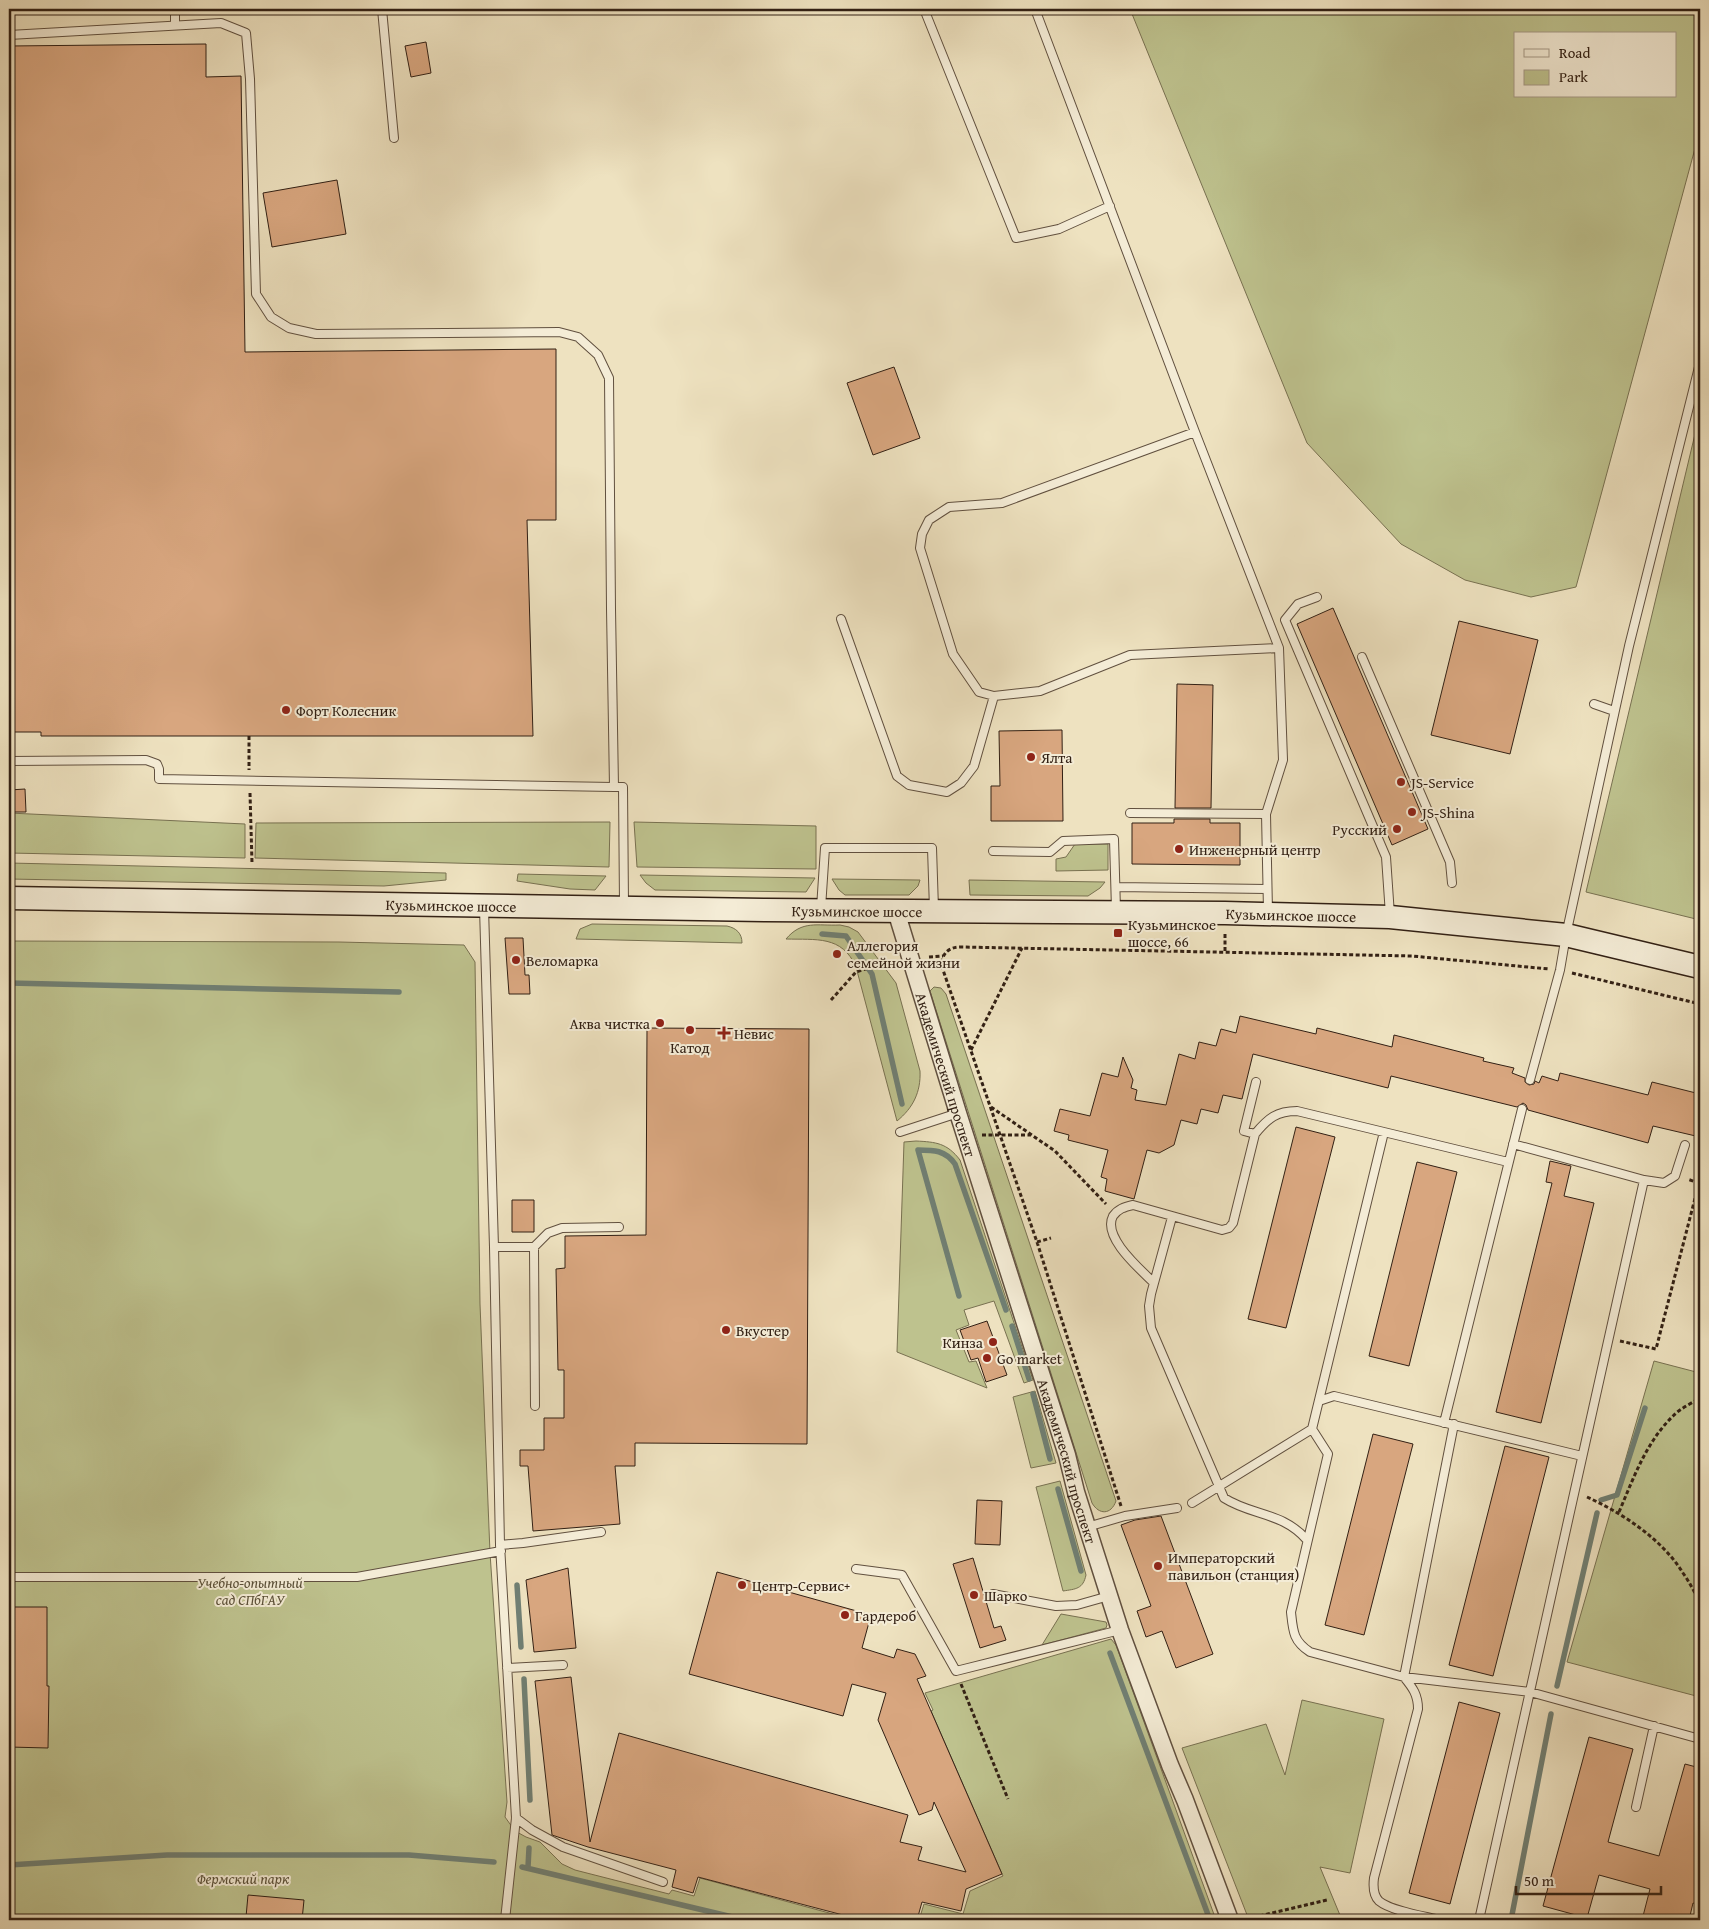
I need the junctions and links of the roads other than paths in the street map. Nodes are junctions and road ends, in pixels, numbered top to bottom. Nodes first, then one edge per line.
1 (175, 9) edge
2 (382, 9) edge
3 (924, 9) edge
4 (1035, 9) edge
5 (175, 25) junction
6 (9, 35) edge
7 (394, 138) dead end
8 (1110, 206) junction
9 (1700, 363) edge
10 (1195, 432) junction
11 (1317, 597) dead end
12 (841, 619) dead end
13 (1279, 648) junction
14 (1362, 657) dead end
15 (994, 696) junction
16 (1594, 704) dead end
17 (1614, 711) junction
18 (9, 760) edge
19 (614, 787) junction
20 (1130, 813) dead end
21 (1266, 814) junction
22 (993, 851) dead end
23 (1452, 883) dead end
24 (1116, 886) junction
25 (1267, 889) junction
26 (9, 898) edge
27 (484, 906) junction
28 (624, 908) junction
29 (821, 910) junction
30 (896, 911) junction
31 (934, 911) junction
32 (1116, 912) junction
33 (1268, 914) junction
34 (1390, 917) junction
35 (1566, 935) junction
36 (1700, 967) edge
37 (1530, 1080) dead end
38 (1256, 1082) dead end
39 (1522, 1109) dead end
40 (958, 1114) junction
41 (900, 1132) dead end
42 (1384, 1132) junction
43 (1255, 1134) junction
44 (1513, 1144) junction
45 (1685, 1145) dead end
46 (1508, 1162) junction
47 (1644, 1180) junction
48 (1172, 1217) junction
49 (619, 1226) dead end
50 (534, 1247) junction
51 (494, 1248) junction
52 (1153, 1282) junction
53 (1319, 1401) junction
54 (535, 1406) dead end
55 (1444, 1423) junction
56 (1454, 1424) junction
57 (1312, 1429) junction
58 (1582, 1456) junction
59 (1218, 1487) junction
60 (1192, 1503) dead end
61 (1177, 1508) dead end
62 (1087, 1527) junction
63 (601, 1532) dead end
64 (1307, 1540) junction
65 (501, 1548) junction
66 (856, 1569) dead end
67 (9, 1577) edge
68 (993, 1594) dead end
69 (1109, 1596) junction
70 (1120, 1630) junction
71 (563, 1665) dead end
72 (507, 1668) junction
73 (1404, 1677) junction
74 (1530, 1692) junction
75 (1654, 1726) junction
76 (1700, 1738) edge
77 (1636, 1807) dead end
78 (516, 1818) junction
79 (663, 1882) dead end
80 (505, 1920) edge
81 (1237, 1920) edge
82 (1440, 1920) edge
83 (1479, 1920) edge

1 - 5 lane
2 - 7 lane
3 - 8 lane
4 - 8 lane
5 - 6 lane
5 - 19 lane
8 - 10 lane
9 - 17 lane
10 - 13 lane
10 - 15 lane
11 - 34 lane
12 - 15 lane
13 - 15 lane
13 - 21 lane
14 - 23 lane
16 - 17 lane
17 - 35 lane
18 - 19 lane
19 - 28 lane
20 - 21 lane
21 - 25 lane
22 - 24 lane
24 - 25 lane
24 - 32 lane
25 - 33 lane
26 - 27 main road, Кузьминское шоссе
27 - 28 main road, Кузьминское шоссе
27 - 51 lane
28 - 29 main road, Кузьминское шоссе
29 - 30 main road, Кузьминское шоссе
29 - 31 lane
30 - 31 main road, Кузьминское шоссе
30 - 40 street, Академический проспект
31 - 32 main road, Кузьминское шоссе
32 - 33 main road, Кузьминское шоссе
33 - 34 main road, Кузьминское шоссе
34 - 35 main road, Кузьминское шоссе
35 - 36 main road, Кузьминское шоссе
35 - 37 lane
38 - 43 lane
39 - 44 lane
40 - 41 lane
40 - 62 street, Академический проспект
42 - 43 lane
42 - 46 lane
42 - 53 lane
43 - 48 lane
44 - 46 lane
44 - 47 lane
45 - 47 lane
46 - 55 lane
47 - 58 lane
48 - 52 lane
48 - 52 lane
49 - 50 lane
50 - 51 lane
50 - 54 lane
51 - 65 lane
52 - 59 lane
53 - 55 lane
53 - 57 lane
55 - 56 lane
56 - 58 lane
56 - 73 lane
57 - 59 lane
57 - 64 lane
58 - 74 lane
59 - 60 lane
59 - 64 lane
61 - 62 lane
62 - 69 street, Академический проспект
63 - 65 lane
64 - 73 lane
65 - 67 lane
65 - 72 lane
66 - 70 lane
68 - 69 lane
69 - 70 street, Академический проспект
70 - 81 street, Академический проспект
71 - 72 lane
72 - 78 lane
73 - 74 lane
73 - 82 lane
74 - 75 lane
74 - 83 lane
75 - 76 lane
75 - 77 lane
78 - 79 lane
78 - 80 lane

